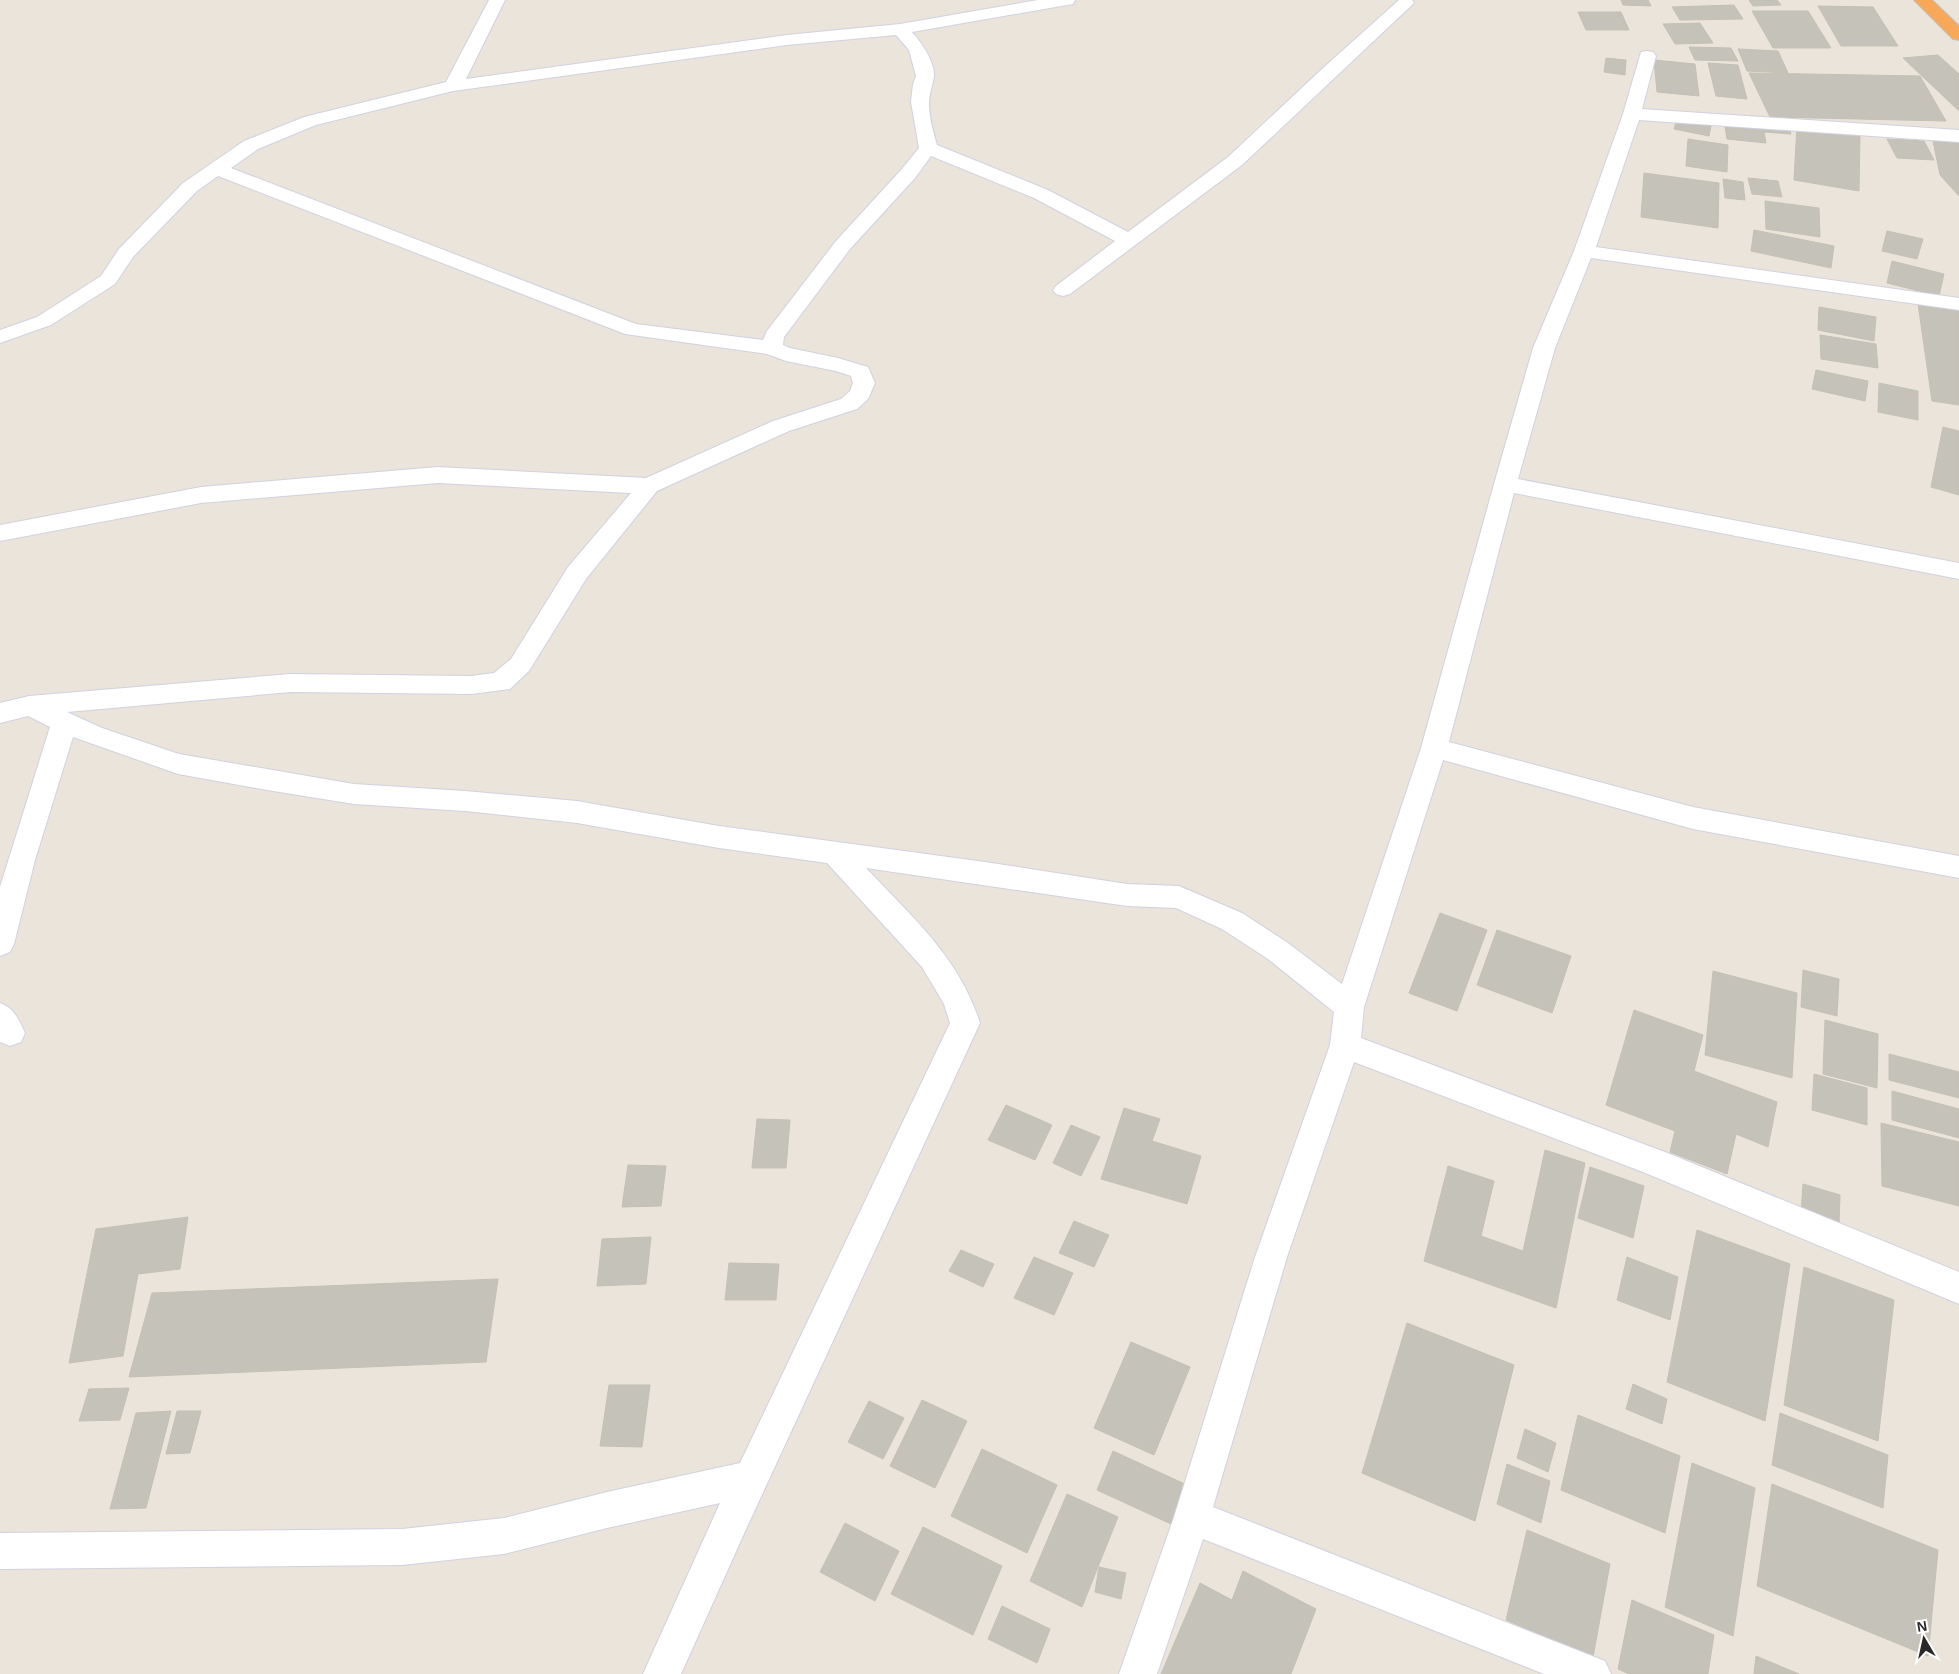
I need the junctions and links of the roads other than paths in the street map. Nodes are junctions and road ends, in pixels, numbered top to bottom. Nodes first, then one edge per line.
1 (496, 0) edge
2 (1067, 0) edge
3 (1922, 0) edge
4 (1406, 2) dead end
5 (900, 29) junction
6 (1959, 34) edge
7 (1647, 56) dead end
8 (453, 86) junction
9 (1632, 114) junction
10 (1959, 136) edge
11 (928, 148) junction
12 (217, 169) junction
13 (1128, 240) junction
14 (1584, 250) junction
15 (1063, 290) dead end
16 (1959, 304) edge
17 (0, 337) edge
18 (772, 348) junction
19 (1505, 484) junction
20 (649, 486) junction
21 (0, 533) edge
22 (1959, 571) edge
23 (29, 706) junction
24 (0, 713) edge
25 (65, 722) junction
26 (1434, 748) junction
27 (835, 853) junction
28 (1959, 867) edge
29 (0, 944) edge
30 (1349, 1007) junction
31 (1345, 1045) junction
32 (1959, 1288) edge
33 (752, 1478) junction
34 (1192, 1517) junction
35 (0, 1551) edge
36 (662, 1674) edge
37 (1138, 1674) edge
38 (1592, 1674) edge

1 - 8 street
2 - 5 street
3 - 6 highway
4 - 13 street
5 - 8 street
5 - 11 street
7 - 9 street
8 - 12 street
9 - 10 street
9 - 14 street
11 - 13 street
11 - 18 street
12 - 17 street
12 - 18 street
13 - 15 street
14 - 16 street
14 - 19 street
18 - 20 street
19 - 22 street
19 - 26 street
20 - 21 street
20 - 23 street
23 - 24 street
23 - 25 street
25 - 27 street
25 - 29 street
26 - 28 street
26 - 30 street
27 - 30 street
27 - 33 street
30 - 31 street
31 - 32 street
31 - 34 street
33 - 35 street
33 - 36 street
34 - 37 street
34 - 38 street

